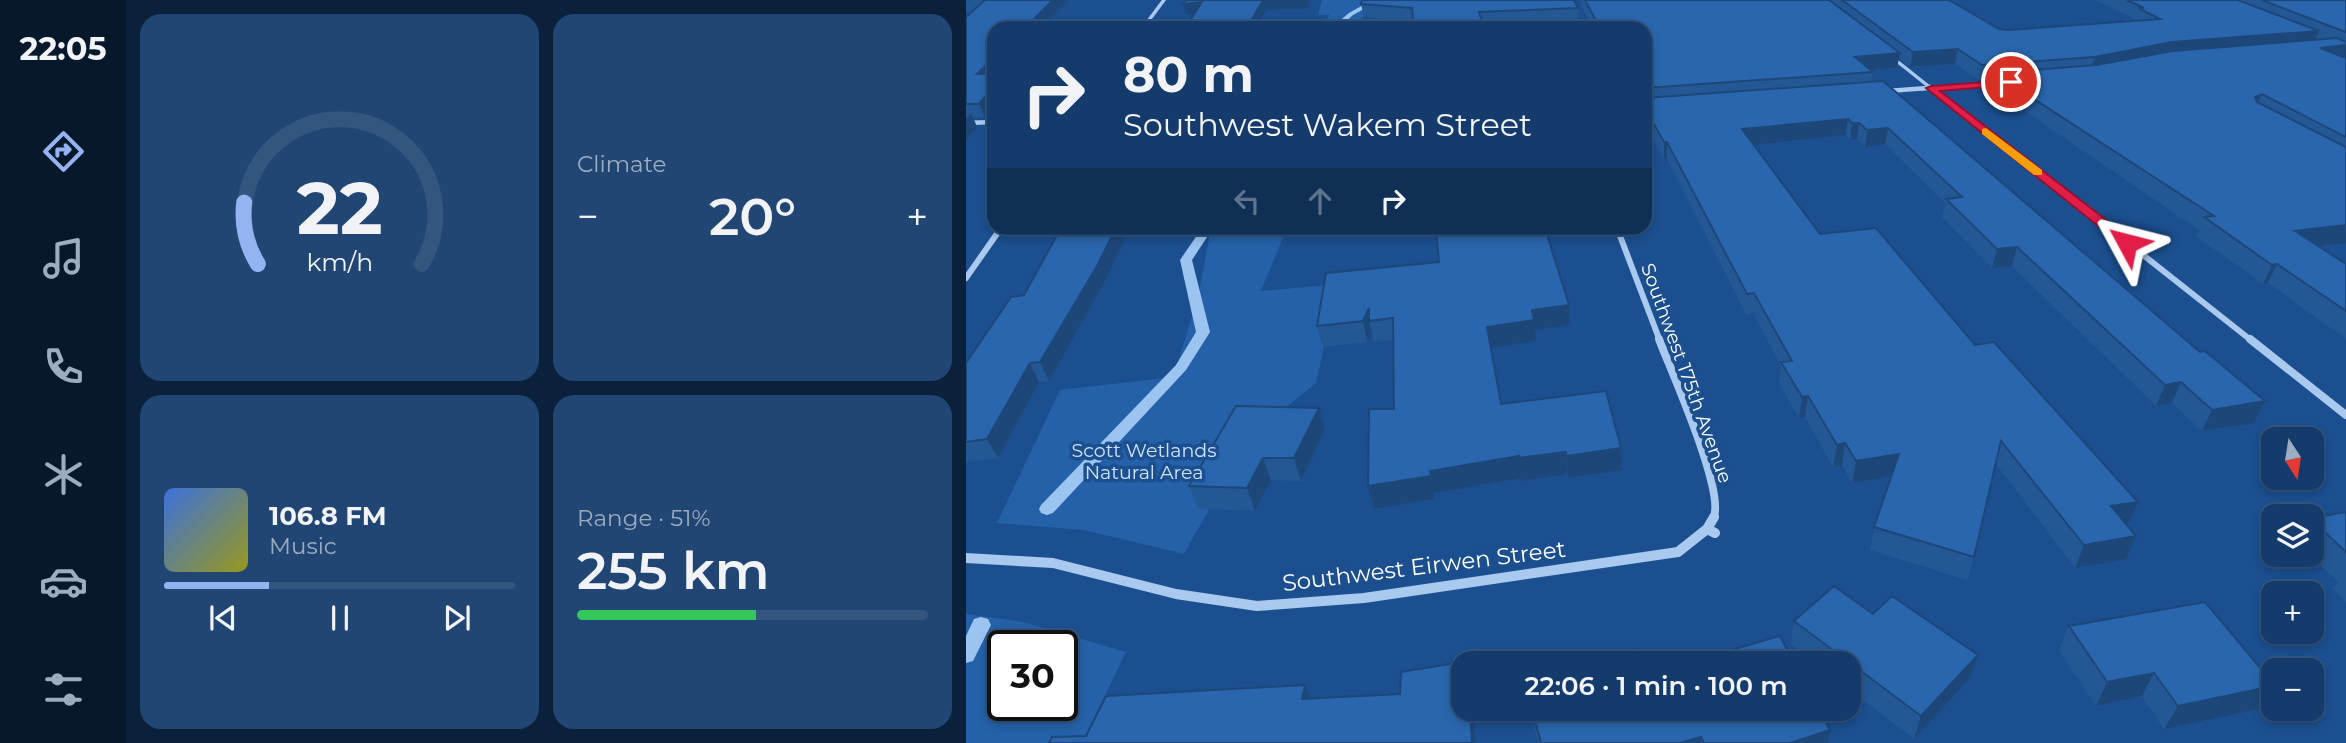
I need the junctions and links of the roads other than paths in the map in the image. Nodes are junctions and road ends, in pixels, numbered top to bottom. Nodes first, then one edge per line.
1 (1164, 0) edge
2 (1148, 21) edge
3 (1891, 56) edge
4 (2011, 82) edge
5 (1931, 88) junction
6 (1877, 92) edge
7 (987, 122) edge
8 (966, 123) edge
9 (996, 235) edge
10 (1620, 235) edge
11 (966, 278) edge
12 (2346, 415) edge
13 (1711, 531) joint
14 (966, 558) edge

1 - 2 street
3 - 5 street
4 - 5 street
5 - 6 street
5 - 12 street
7 - 8 street
9 - 11 street
10 - 13 street, Southwest 175th Avenue
13 - 14 street, Southwest Eirwen Street

